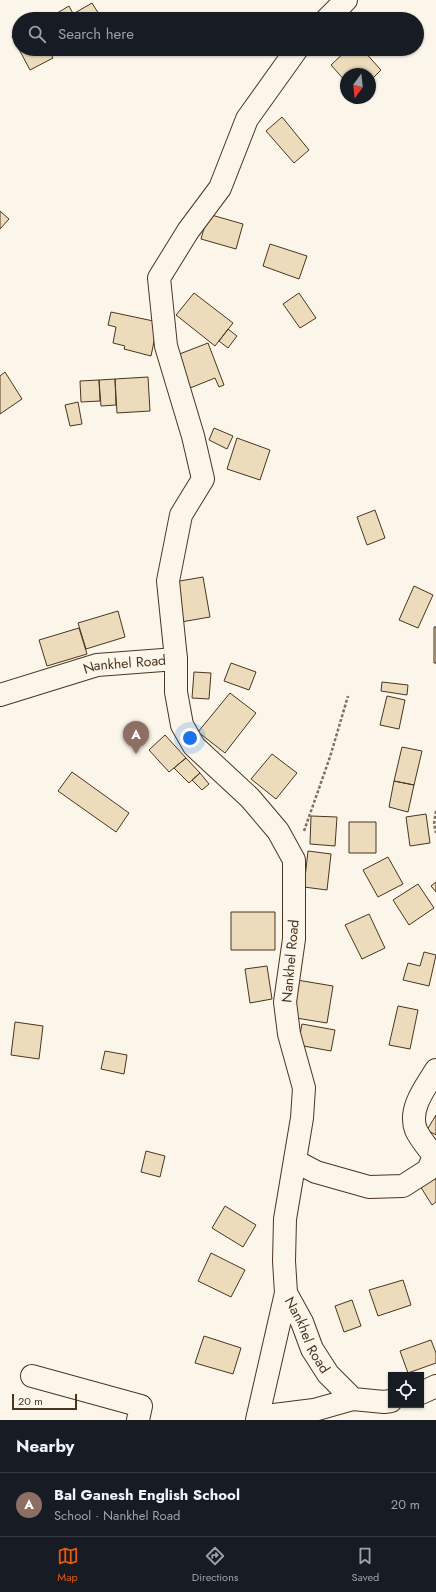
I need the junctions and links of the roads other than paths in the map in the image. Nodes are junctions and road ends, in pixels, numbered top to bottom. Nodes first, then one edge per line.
1 (346, 0) edge
2 (333, 12) edge
3 (292, 56) edge
4 (176, 659) junction
5 (0, 695) edge
6 (436, 1070) edge
7 (294, 1161) junction
8 (286, 1293) junction
9 (32, 1376) dead end
10 (436, 1386) edge
11 (424, 1392) edge
12 (353, 1399) junction
13 (388, 1401) edge
14 (258, 1418) edge
15 (138, 1420) edge

1 - 2 street
3 - 4 street
4 - 5 street, Nankhel Road
4 - 7 street, Nankhel Road
6 - 7 street
7 - 8 street, Nankhel Road
8 - 12 street, Nankhel Road
8 - 14 street
9 - 15 street
10 - 11 street
12 - 13 street
12 - 14 street

